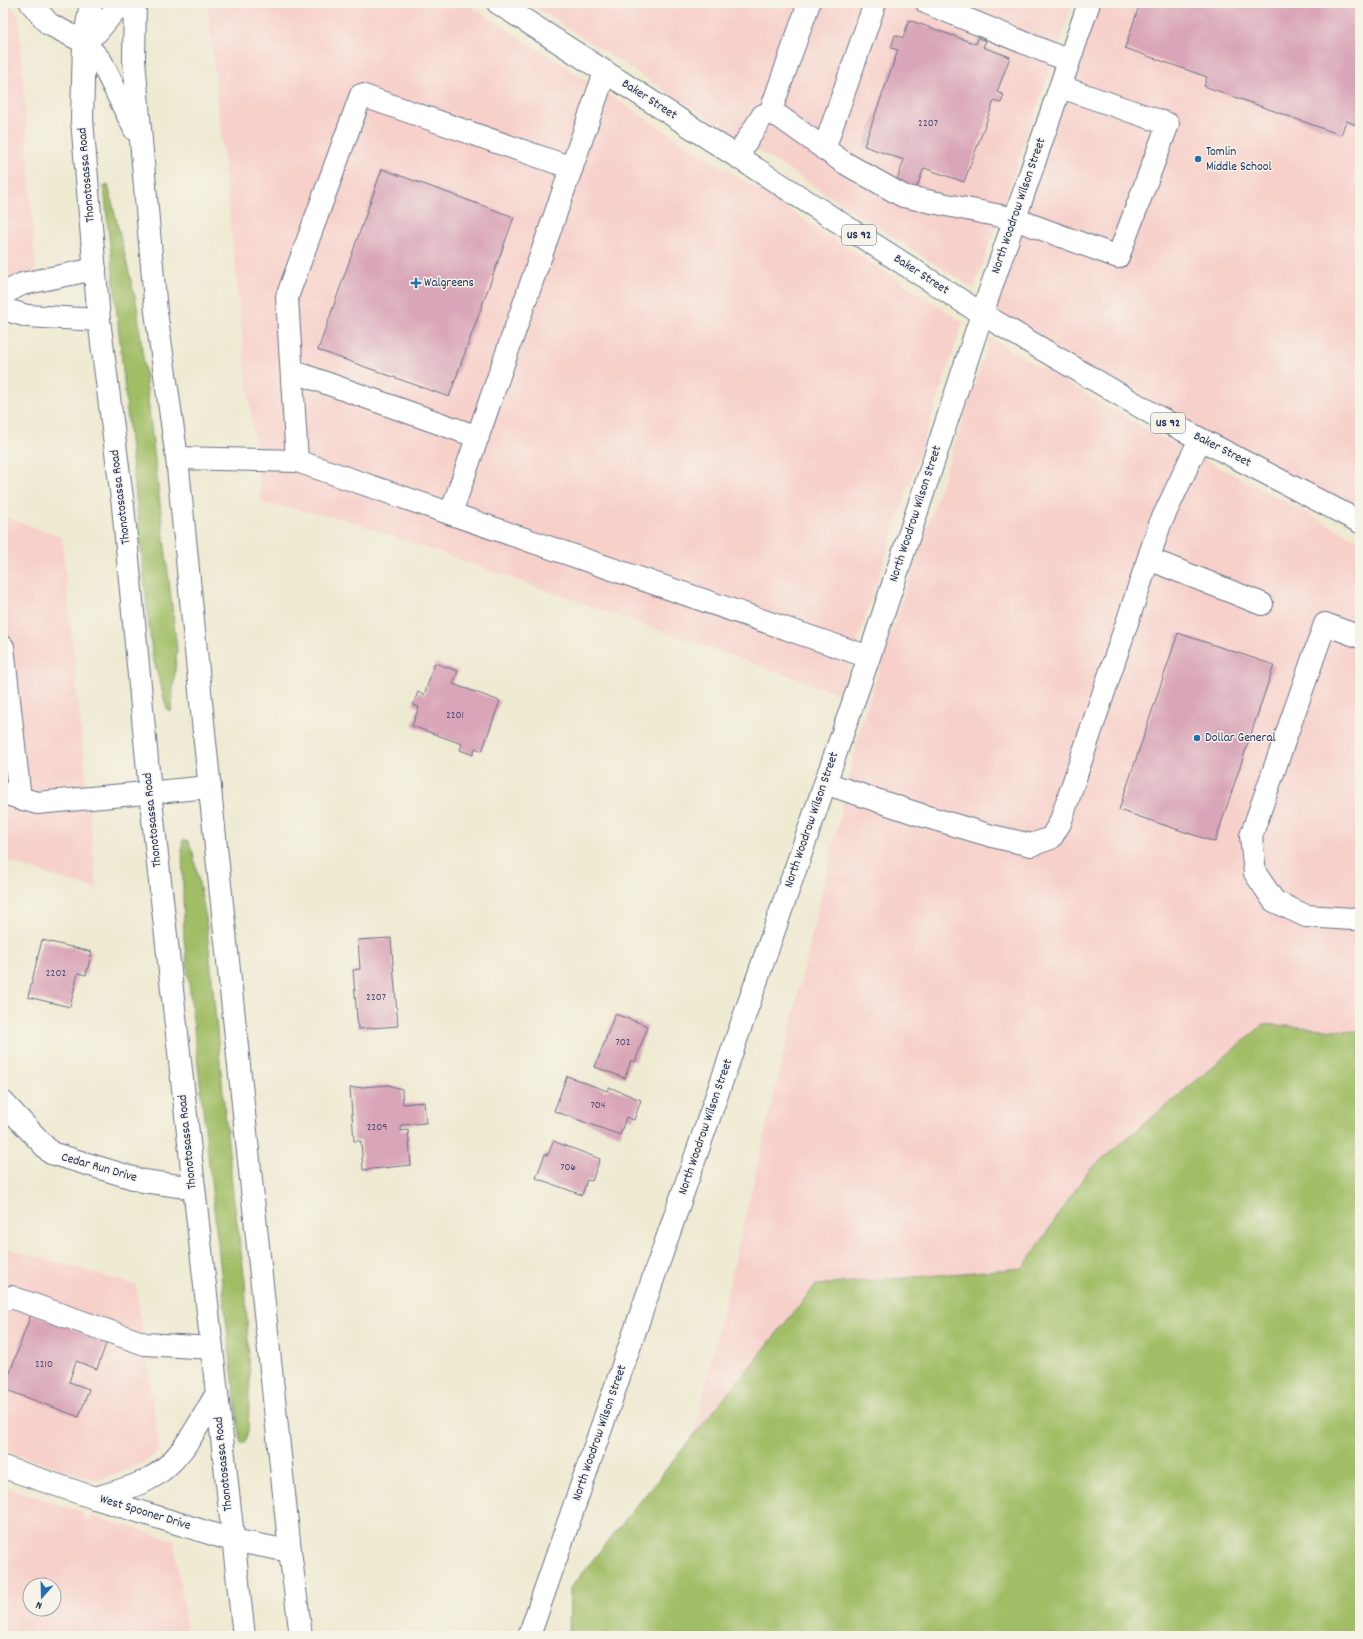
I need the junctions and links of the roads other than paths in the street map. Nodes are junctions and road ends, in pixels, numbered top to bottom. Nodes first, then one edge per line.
1 (31, 3) edge
2 (91, 3) edge
3 (121, 3) edge
4 (135, 3) edge
5 (498, 3) edge
6 (809, 3) edge
7 (875, 3) edge
8 (926, 3) edge
9 (1090, 3) edge
10 (84, 42) junction
11 (1069, 61) junction
12 (605, 72) junction
13 (1060, 87) junction
14 (770, 113) junction
15 (141, 144) junction
16 (824, 149) junction
17 (737, 156) junction
18 (572, 168) junction
19 (1015, 219) junction
20 (95, 269) junction
21 (3, 294) edge
22 (3, 309) edge
23 (982, 314) junction
24 (99, 320) junction
25 (292, 371) junction
26 (478, 437) junction
27 (1200, 439) junction
28 (177, 458) junction
29 (297, 460) junction
30 (451, 513) junction
31 (1360, 522) edge
32 (1149, 559) junction
33 (1262, 604) dead end
34 (1360, 637) edge
35 (3, 647) edge
36 (869, 657) junction
37 (825, 783) junction
38 (210, 787) junction
39 (150, 792) junction
40 (12, 796) edge
41 (1360, 918) edge
42 (3, 1102) edge
43 (194, 1188) junction
44 (3, 1300) edge
45 (212, 1348) junction
46 (217, 1394) junction
47 (3, 1468) edge
48 (95, 1498) junction
49 (232, 1540) junction
50 (290, 1551) junction
51 (244, 1636) edge
52 (301, 1636) edge
53 (529, 1636) edge

1 - 10 main road
2 - 10 main road, Thonotosassa Road
3 - 10 main road
4 - 15 main road
5 - 12 main road, Baker Street / US 92
6 - 14 main road
7 - 16 main road
8 - 11 main road
9 - 11 main road, North Woodrow Wilson Street
10 - 15 main road
10 - 20 main road, Thonotosassa Road
11 - 13 main road, North Woodrow Wilson Street
12 - 17 main road, Baker Street / US 92
12 - 18 main road
13 - 19 main road, North Woodrow Wilson Street
13 - 19 main road
14 - 16 main road
14 - 17 main road
15 - 28 main road
16 - 19 main road
17 - 23 main road, Baker Street / US 92
18 - 25 main road
18 - 26 main road
19 - 23 main road, North Woodrow Wilson Street
20 - 21 main road
20 - 24 main road, Thonotosassa Road
22 - 24 main road
23 - 27 main road, Baker Street / US 92
23 - 36 main road, North Woodrow Wilson Street
24 - 39 main road, Thonotosassa Road
25 - 26 main road
25 - 29 main road
26 - 30 main road
27 - 31 main road, Baker Street / US 92
27 - 32 main road
28 - 29 main road
28 - 38 main road
29 - 30 main road
30 - 36 main road
32 - 33 main road
32 - 37 main road
34 - 41 main road
35 - 40 main road
36 - 37 main road, North Woodrow Wilson Street
37 - 53 main road, North Woodrow Wilson Street
38 - 39 main road
38 - 50 main road
39 - 40 main road
39 - 43 main road, Thonotosassa Road
42 - 43 main road, Cedar Run Drive
43 - 45 main road, Thonotosassa Road
44 - 45 main road
45 - 46 main road, Thonotosassa Road
46 - 48 main road
46 - 49 main road, Thonotosassa Road
47 - 48 main road, West Spooner Drive
48 - 49 main road, West Spooner Drive
49 - 50 main road, West Spooner Drive
49 - 51 main road, Thonotosassa Road
50 - 52 main road

